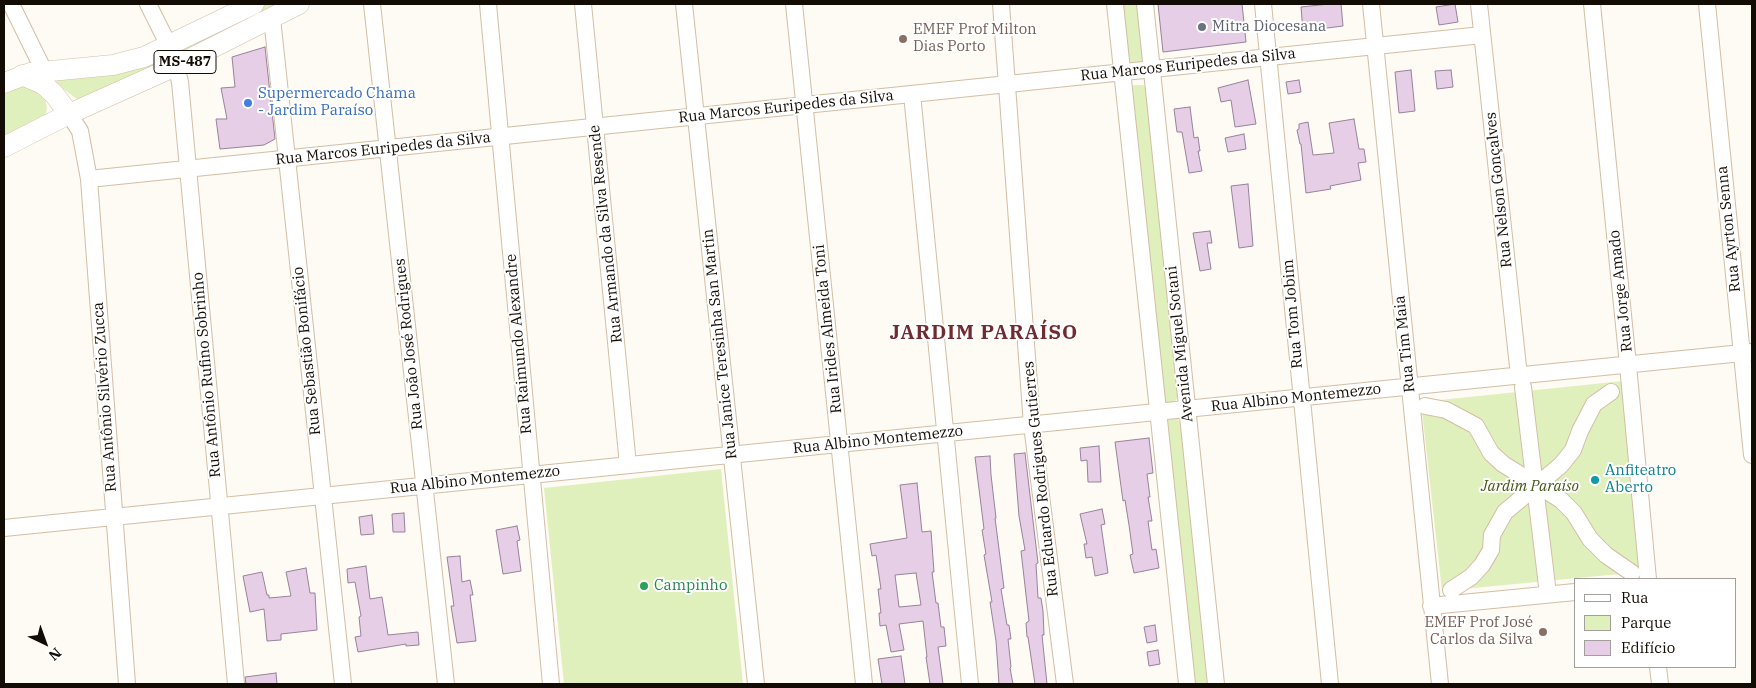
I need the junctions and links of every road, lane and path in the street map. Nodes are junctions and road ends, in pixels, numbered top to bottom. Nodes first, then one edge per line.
1 (11, 4) edge
2 (148, 4) edge
3 (254, 4) edge
4 (298, 4) edge
5 (372, 4) edge
6 (488, 4) edge
7 (584, 4) edge
8 (684, 4) edge
9 (794, 4) edge
10 (1001, 4) edge
11 (1115, 4) edge
12 (1145, 4) edge
13 (1262, 4) edge
14 (1371, 4) edge
15 (1479, 4) edge
16 (1592, 4) edge
17 (1707, 4) edge
18 (272, 18) junction
19 (1482, 34) junction
20 (168, 44) junction
21 (1375, 46) junction
22 (1269, 57) junction
23 (176, 66) junction
24 (1151, 69) junction
25 (44, 71) junction
26 (1122, 72) junction
27 (22, 75) junction
28 (4, 83) edge
29 (1007, 84) junction
30 (912, 94) junction
31 (805, 105) junction
32 (69, 114) junction
33 (696, 116) junction
34 (595, 127) junction
35 (500, 137) junction
36 (4, 147) edge
37 (388, 148) junction
38 (287, 159) junction
39 (188, 169) junction
40 (89, 180) junction
41 (1747, 352) edge
42 (1628, 365) junction
43 (1521, 382) junction
44 (1409, 387) junction
45 (1611, 392) dead end
46 (1301, 398) junction
47 (1425, 406) dead end
48 (1186, 409) junction
49 (1158, 412) junction
50 (1032, 425) junction
51 (945, 433) junction
52 (840, 444) junction
53 (1752, 454) edge
54 (732, 455) junction
55 (628, 465) junction
56 (531, 475) junction
57 (424, 486) junction
58 (1536, 486) junction
59 (323, 496) junction
60 (219, 506) junction
61 (114, 517) junction
62 (4, 528) edge
63 (1632, 573) dead end
64 (1648, 578) edge
65 (1451, 590) dead end
66 (1574, 592) edge
67 (1548, 594) junction
68 (1431, 606) junction
69 (1658, 668) edge
70 (126, 684) edge
71 (236, 684) edge
72 (343, 684) edge
73 (446, 684) edge
74 (551, 684) edge
75 (756, 684) edge
76 (864, 684) edge
77 (970, 684) edge
78 (1064, 684) edge
79 (1187, 684) edge
80 (1216, 684) edge
81 (1330, 684) edge
82 (1440, 684) edge
83 (1660, 684) edge

1 - 25 street
2 - 20 street
3 - 20 main road
4 - 18 main road, MS-487
5 - 37 street, Rua João José Rodrigues
6 - 35 street, Rua Raimundo Alexandre
7 - 34 street, Rua Armando da Silva Resende
8 - 33 street, Rua Janice Teresinha San Martin
9 - 31 street, Rua Irides Almeida Toni
10 - 29 street, Rua Eduardo Rodrigues Gutierres
11 - 26 street, Avenida Miguel Sotani
12 - 24 street, Avenida Miguel Sotani
13 - 22 street, Rua Tom Jobim
14 - 21 street, Rua Tim Maia
15 - 19 street, Rua Nelson Gonçalves
16 - 42 street, Rua Jorge Amado
17 - 41 street, Rua Ayrton Senna
18 - 23 main road, MS-487
18 - 38 street, Rua Sebastião Bonifácio
19 - 21 street, Rua Marcos Euripedes da Silva
19 - 43 street, Rua Nelson Gonçalves
20 - 25 main road
21 - 22 street, Rua Marcos Euripedes da Silva
21 - 44 street, Rua Tim Maia
22 - 24 street, Rua Marcos Euripedes da Silva
22 - 46 street, Rua Tom Jobim
23 - 32 main road, MS-487
23 - 39 street, Rua Antônio Rufino Sobrinho
24 - 26 street, Rua Marcos Euripedes da Silva
24 - 48 street, Avenida Miguel Sotani
25 - 27 main road
26 - 29 street, Rua Marcos Euripedes da Silva
26 - 49 street, Avenida Miguel Sotani
27 - 28 main road
27 - 32 main road
29 - 30 street, Rua Marcos Euripedes da Silva
29 - 50 street, Rua Eduardo Rodrigues Gutierres
30 - 31 street, Rua Marcos Euripedes da Silva
30 - 51 street
31 - 33 street, Rua Marcos Euripedes da Silva
31 - 52 street, Rua Irides Almeida Toni
32 - 36 main road, MS-487
32 - 40 street, Rua Antônio Silvério Zucca
33 - 34 street, Rua Marcos Euripedes da Silva
33 - 54 street, Rua Janice Teresinha San Martin
34 - 35 street, Rua Marcos Euripedes da Silva
34 - 55 street, Rua Armando da Silva Resende
35 - 37 street, Rua Marcos Euripedes da Silva
35 - 56 street, Rua Raimundo Alexandre
37 - 38 street, Rua Marcos Euripedes da Silva
37 - 57 street, Rua João José Rodrigues
38 - 39 street, Rua Marcos Euripedes da Silva
38 - 59 street, Rua Sebastião Bonifácio
39 - 40 street, Rua Marcos Euripedes da Silva
39 - 60 street, Rua Antônio Rufino Sobrinho
40 - 61 street, Rua Antônio Silvério Zucca
41 - 42 street, Rua Albino Montemezzo
41 - 53 street, Rua Ayrton Senna
42 - 43 street, Rua Albino Montemezzo
42 - 64 street, Rua Jorge Amado
43 - 44 street, Rua Albino Montemezzo
43 - 58 street, Rua Nelson Gonçalves
44 - 46 street, Rua Albino Montemezzo
44 - 68 street, Rua Tim Maia
45 - 58 street
46 - 48 street, Rua Albino Montemezzo
46 - 81 street, Rua Tom Jobim
47 - 58 street
48 - 49 street, Rua Albino Montemezzo
48 - 80 street, Avenida Miguel Sotani
49 - 50 street, Rua Albino Montemezzo
49 - 79 street, Avenida Miguel Sotani
50 - 51 street, Rua Albino Montemezzo
50 - 78 street, Rua Eduardo Rodrigues Gutierres
51 - 52 street, Rua Albino Montemezzo
51 - 77 street
52 - 54 street, Rua Albino Montemezzo
52 - 76 street, Rua Irides Almeida Toni
54 - 55 street, Rua Albino Montemezzo
54 - 75 street, Rua Janice Teresinha San Martin
55 - 56 street, Rua Albino Montemezzo
56 - 57 street, Rua Albino Montemezzo
56 - 74 street, Rua Raimundo Alexandre
57 - 59 street, Rua Albino Montemezzo
57 - 73 street, Rua João José Rodrigues
58 - 63 street
58 - 65 street
58 - 67 street, Rua Nelson Gonçalves
59 - 60 street, Rua Albino Montemezzo
59 - 72 street, Rua Sebastião Bonifácio
60 - 61 street, Rua Albino Montemezzo
60 - 71 street, Rua Antônio Rufino Sobrinho
61 - 62 street, Rua Albino Montemezzo
61 - 70 street, Rua Antônio Silvério Zucca
66 - 67 street
67 - 68 street
68 - 82 street, Rua Tim Maia
69 - 83 street

